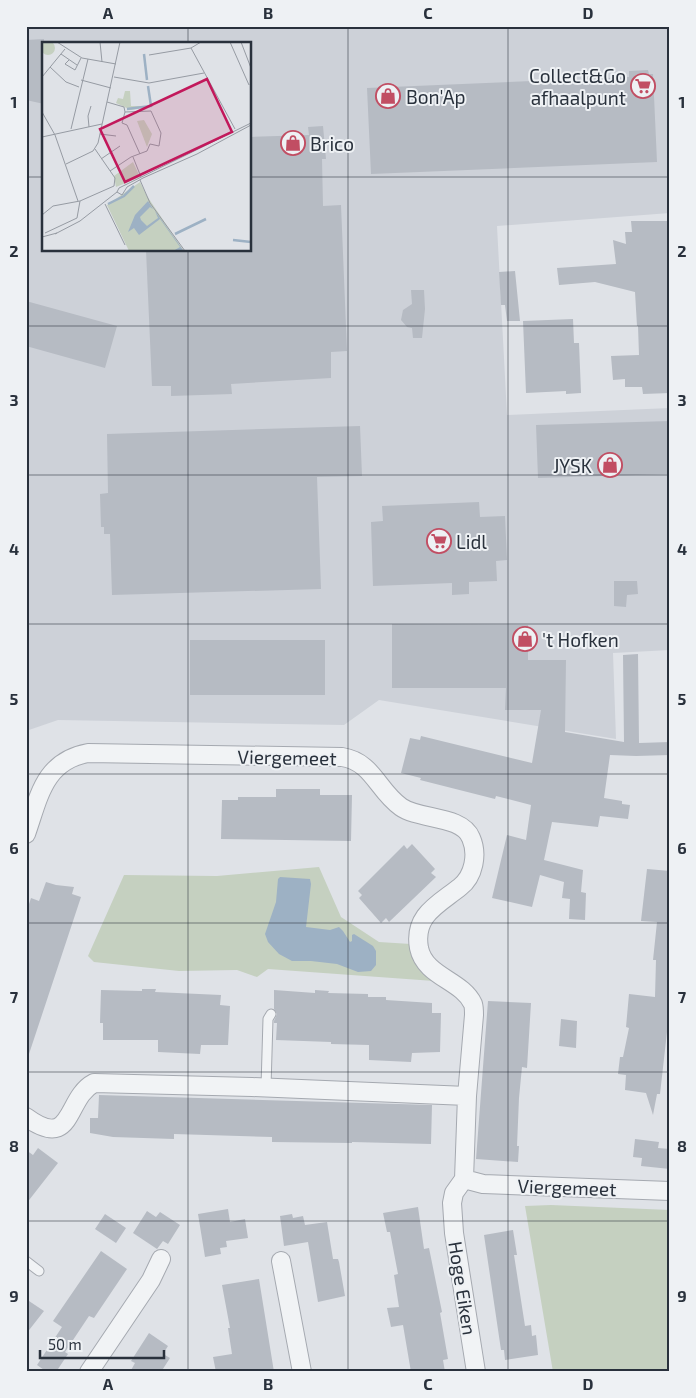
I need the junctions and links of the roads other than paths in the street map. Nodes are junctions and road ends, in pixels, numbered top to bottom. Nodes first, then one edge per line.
1 (26, 834) edge
2 (272, 1014) dead end
3 (266, 1088) junction
4 (467, 1096) junction
5 (27, 1119) edge
6 (464, 1179) junction
7 (670, 1191) edge
8 (452, 1203) joint
9 (161, 1260) dead end
10 (26, 1261) edge
11 (281, 1261) dead end
12 (39, 1271) dead end
13 (89, 1372) edge
14 (302, 1372) edge
15 (476, 1372) edge

1 - 4 street, Viergemeet
2 - 3 lane
3 - 4 street
3 - 5 street
4 - 6 street, Viergemeet
6 - 7 street, Viergemeet
6 - 8 street, Viergemeet
8 - 15 street, Hoge Eiken
9 - 13 street
10 - 12 lane
11 - 14 street

